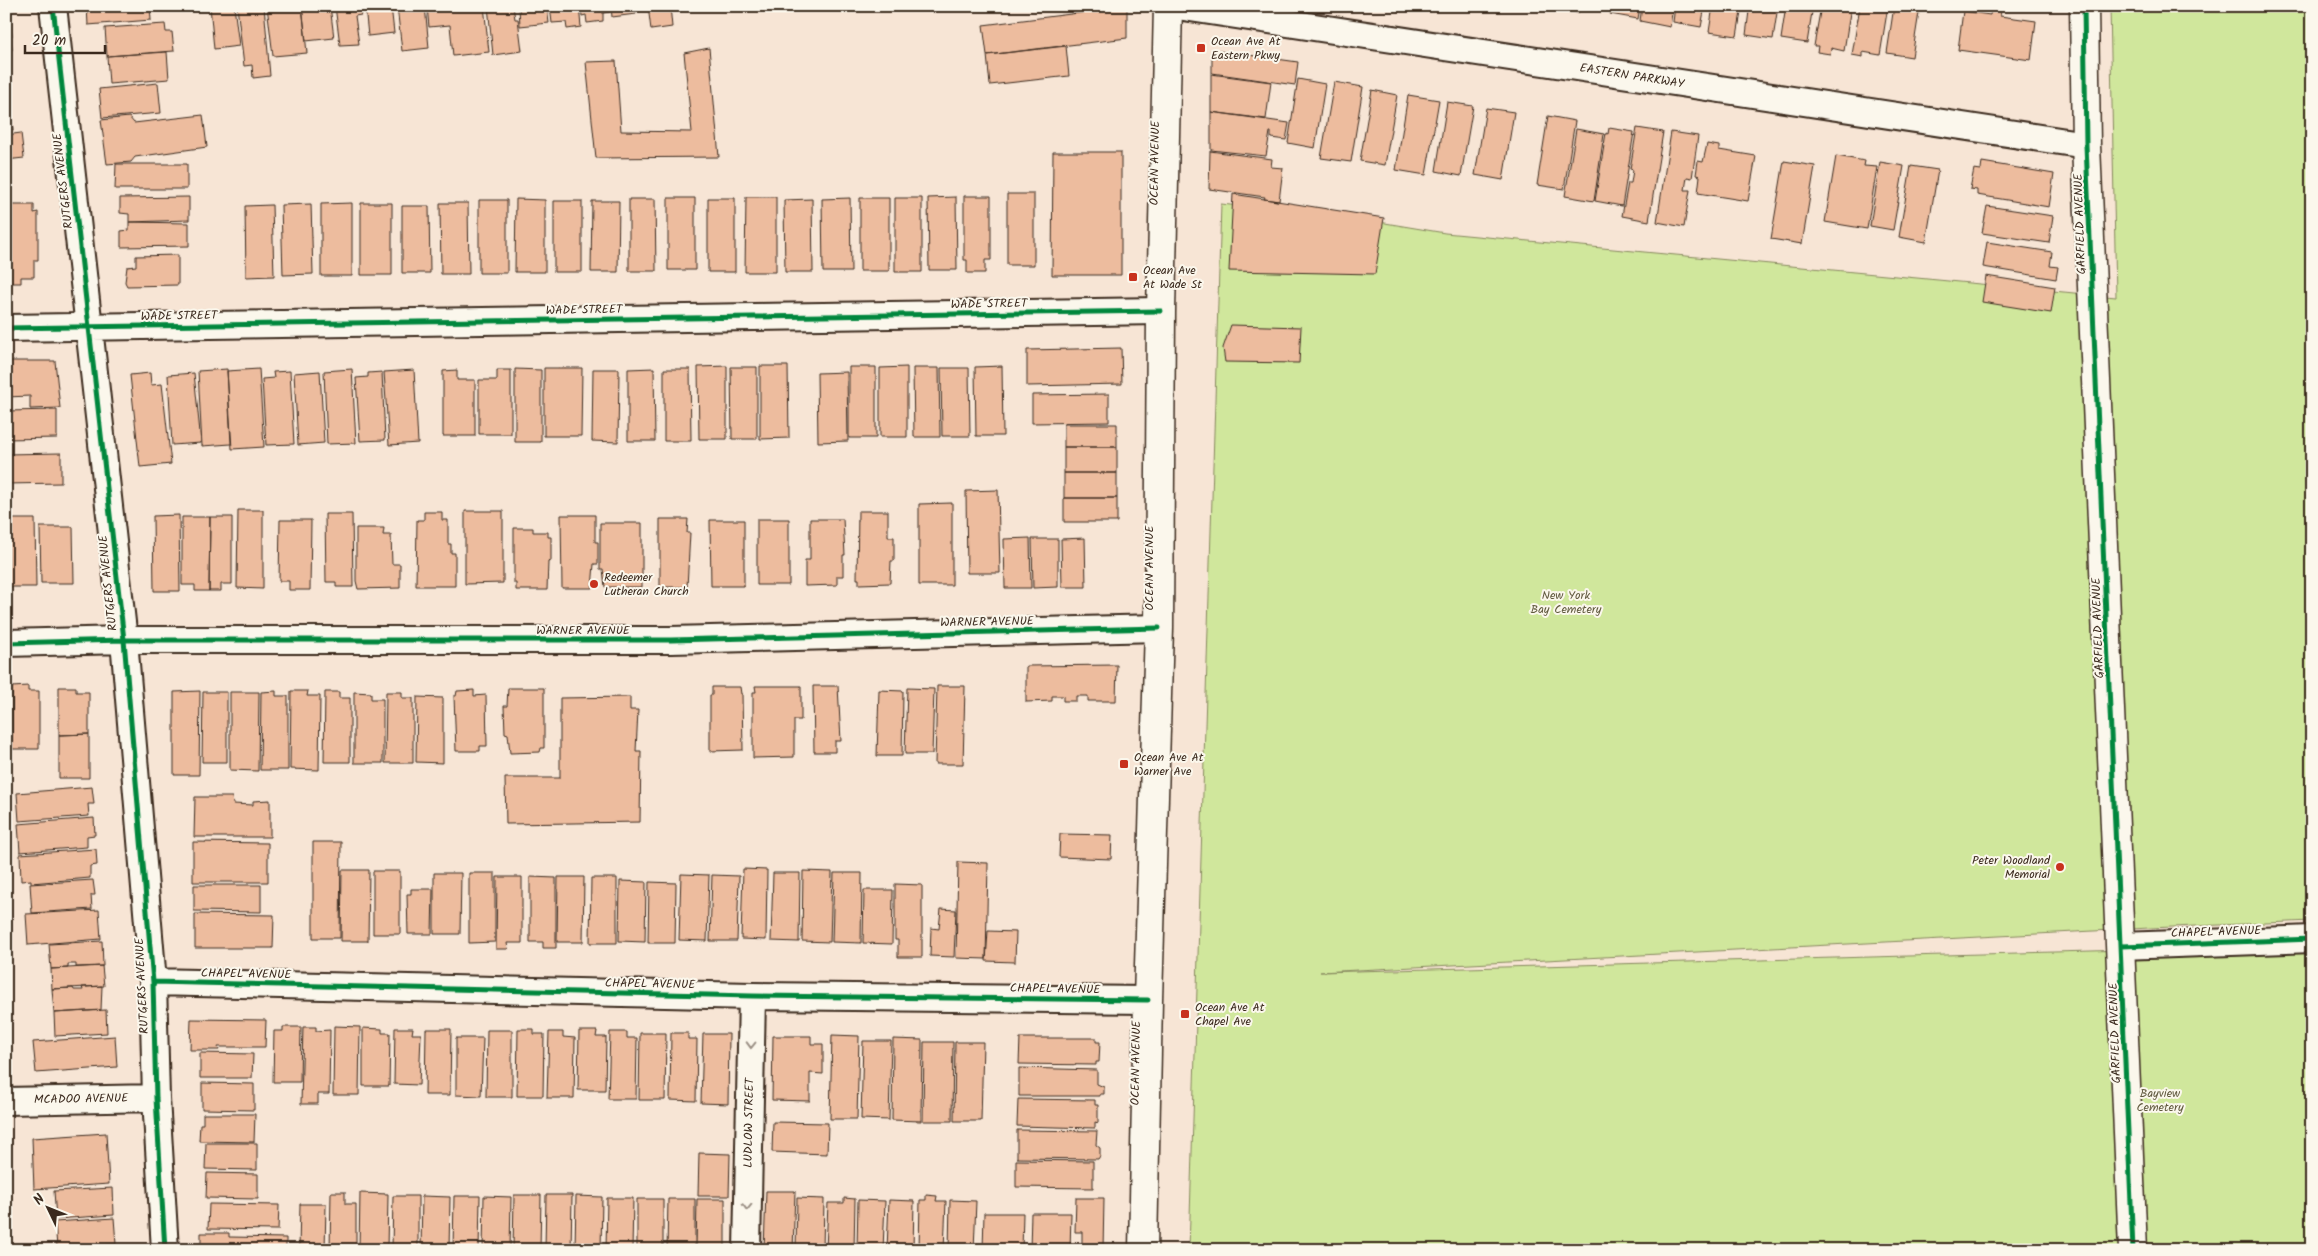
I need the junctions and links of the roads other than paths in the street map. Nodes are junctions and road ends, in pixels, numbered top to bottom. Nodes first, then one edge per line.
1 (53, 6) edge
2 (1168, 6) edge
3 (1177, 6) edge
4 (2084, 6) edge
5 (2086, 145) junction
6 (1161, 311) junction
7 (90, 327) junction
8 (6, 328) edge
9 (1159, 628) junction
10 (124, 640) junction
11 (6, 643) edge
12 (2312, 939) edge
13 (2121, 946) junction
14 (153, 982) junction
15 (752, 996) junction
16 (1148, 1000) junction
17 (156, 1098) junction
18 (6, 1101) edge
19 (165, 1250) edge
20 (747, 1250) edge
21 (1143, 1250) edge
22 (2133, 1250) edge

1 - 7 street, RUTGERS AVENUE
2 - 6 street, OCEAN AVENUE
3 - 5 street, EASTERN PARKWAY
4 - 5 street, GARFIELD AVENUE
5 - 13 street, GARFIELD AVENUE
6 - 7 street, WADE STREET
6 - 9 street, OCEAN AVENUE
7 - 8 street, WADE STREET
7 - 10 street, RUTGERS AVENUE
9 - 10 street, WARNER AVENUE
9 - 16 street, OCEAN AVENUE
10 - 11 street, WARNER AVENUE
10 - 14 street, RUTGERS AVENUE
12 - 13 street, CHAPEL AVENUE
13 - 22 street, GARFIELD AVENUE
14 - 15 street, CHAPEL AVENUE
14 - 17 street, RUTGERS AVENUE
15 - 16 street, CHAPEL AVENUE
15 -> 20 street, LUDLOW STREET
16 - 21 street, OCEAN AVENUE
17 - 18 street, MCADOO AVENUE
17 - 19 street, RUTGERS AVENUE

